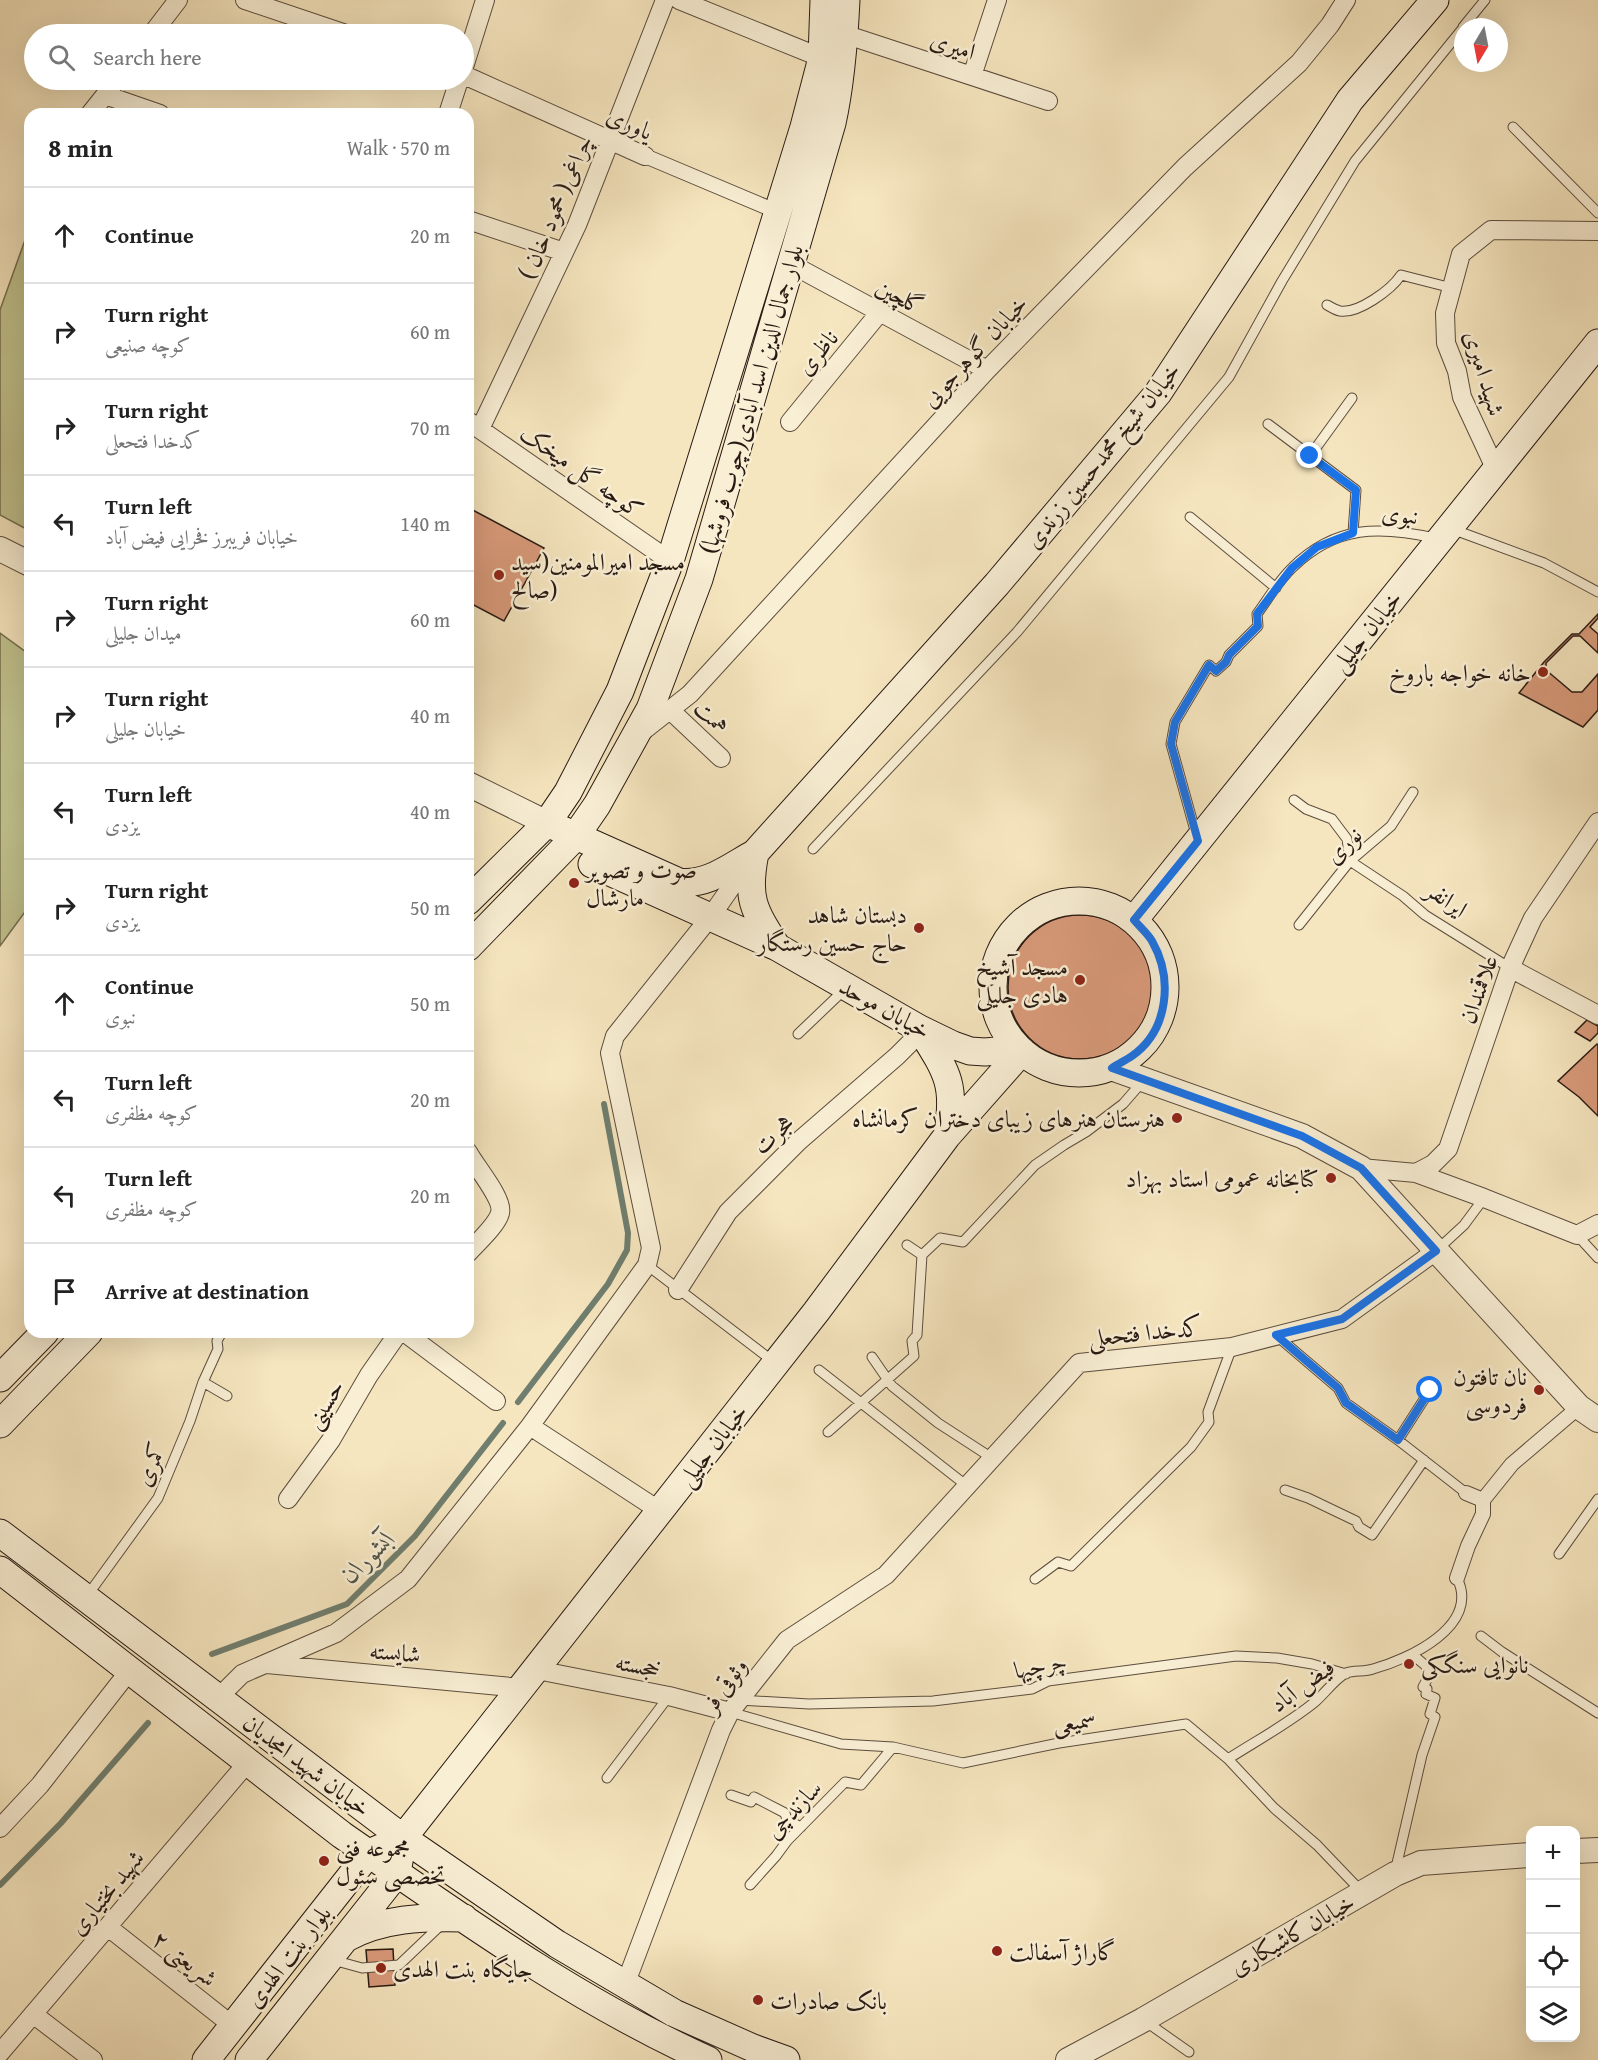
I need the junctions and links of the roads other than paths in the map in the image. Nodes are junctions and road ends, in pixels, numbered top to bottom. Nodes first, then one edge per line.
1 (178, 0) edge
2 (245, 0) edge
3 (485, 0) edge
4 (665, 0) edge
5 (680, 0) edge
6 (824, 0) edge
7 (846, 0) edge
8 (997, 0) edge
9 (1346, 0) edge
10 (1435, 0) edge
11 (1485, 0) edge
12 (1470, 18) edge
13 (160, 24) edge
14 (316, 24) edge
15 (844, 34) junction
16 (474, 35) edge
17 (1454, 38) edge
18 (822, 58) junction
19 (972, 76) junction
20 (474, 80) edge
21 (109, 90) edge
22 (456, 90) edge
23 (105, 95) junction
24 (1048, 101) dead end
25 (95, 108) edge
26 (143, 108) edge
27 (450, 108) edge
28 (1513, 127) dead end
29 (610, 141) junction
30 (645, 156) joint
31 (778, 212) junction
32 (1598, 213) edge
33 (474, 222) edge
34 (1598, 231) edge
35 (564, 252) junction
36 (789, 263) junction
37 (1452, 288) junction
38 (1327, 305) dead end
39 (880, 312) junction
40 (1598, 343) edge
41 (987, 370) junction
42 (1352, 398) dead end
43 (790, 422) dead end
44 (1268, 424) dead end
45 (474, 425) edge
46 (1310, 456) junction
47 (1496, 470) junction
48 (1190, 517) dead end
49 (1353, 533) junction
50 (1445, 533) junction
51 (0, 549) edge
52 (24, 561) edge
53 (670, 561) junction
54 (1276, 588) junction
55 (1598, 592) edge
56 (670, 710) junction
57 (636, 736) junction
58 (721, 758) dead end
59 (474, 788) edge
60 (1413, 792) dead end
61 (474, 800) edge
62 (1294, 800) dead end
63 (1598, 822) edge
64 (541, 829) junction
65 (1198, 841) junction
66 (568, 844) junction
67 (813, 849) dead end
68 (755, 853) junction
69 (1350, 861) junction
70 (474, 895) edge
71 (711, 916) junction
72 (1134, 920) junction
73 (1299, 926) dead end
74 (474, 941) edge
75 (777, 947) junction
76 (1510, 968) junction
77 (847, 986) junction
78 (1598, 1015) edge
79 (920, 1029) junction
80 (798, 1034) dead end
81 (1020, 1050) junction
82 (1112, 1068) junction
83 (1145, 1079) junction
84 (947, 1136) junction
85 (474, 1161) edge
86 (1361, 1168) junction
87 (1416, 1173) junction
88 (1484, 1198) junction
89 (1598, 1224) edge
90 (1577, 1235) junction
91 (907, 1245) dead end
92 (474, 1246) edge
93 (1436, 1251) junction
94 (922, 1256) junction
95 (1598, 1258) edge
96 (647, 1265) junction
97 (678, 1290) junction
98 (1276, 1335) junction
99 (39, 1338) edge
100 (83, 1338) edge
101 (219, 1338) edge
102 (395, 1338) edge
103 (412, 1338) edge
104 (1232, 1347) junction
105 (872, 1357) dead end
106 (776, 1363) junction
107 (819, 1370) dead end
108 (0, 1378) edge
109 (887, 1378) junction
110 (203, 1382) junction
111 (1430, 1390) dead end
112 (227, 1396) dead end
113 (496, 1401) dead end
114 (860, 1402) junction
115 (1592, 1413) edge
116 (0, 1424) edge
117 (530, 1426) junction
118 (828, 1432) dead end
119 (1398, 1440) junction
120 (992, 1458) junction
121 (1424, 1460) junction
122 (967, 1486) junction
123 (1285, 1490) dead end
124 (1466, 1492) joint
125 (288, 1499) dead end
126 (1598, 1499) edge
127 (1483, 1500) junction
128 (660, 1511) junction
129 (0, 1533) edge
130 (1559, 1554) dead end
131 (0, 1570) edge
132 (1458, 1578) joint
133 (1035, 1579) dead end
134 (86, 1598) junction
135 (1481, 1636) dead end
136 (1413, 1655) junction
137 (265, 1664) junction
138 (130, 1670) junction
139 (1346, 1674) junction
140 (529, 1679) junction
141 (669, 1696) junction
142 (218, 1698) junction
143 (735, 1706) junction
144 (1598, 1713) edge
145 (893, 1747) junction
146 (1228, 1759) junction
147 (248, 1762) junction
148 (607, 1778) dead end
149 (731, 1795) dead end
150 (751, 1802) junction
151 (747, 1813) dead end
152 (801, 1827) junction
153 (0, 1828) edge
154 (403, 1838) junction
155 (1598, 1850) edge
156 (1580, 1851) edge
157 (369, 1853) junction
158 (1526, 1855) edge
159 (397, 1874) junction
160 (1395, 1874) junction
161 (750, 1885) dead end
162 (1363, 1893) junction
163 (456, 1918) junction
164 (108, 1927) junction
165 (335, 1950) junction
166 (625, 1985) junction
167 (33, 2014) junction
168 (1143, 2020) junction
169 (233, 2026) junction
170 (1189, 2052) dead end
171 (0, 2053) edge
172 (93, 2060) edge
173 (206, 2060) edge
174 (249, 2060) edge
175 (708, 2060) edge
176 (786, 2060) edge
177 (1068, 2060) edge

1 - 13 street
2 - 14 street
3 - 16 street
4 - 29 street, چراغی( محمود خان )
5 - 18 street
6 - 18 main road, بلوار جمال الدین اسد آبادی(چوب فروشها)
7 - 15 main road, بلوار جمال الدین اسد آبادی(چوب فروشها)
8 - 19 street
9 - 41 street, خیابان گوهرجویی
10 - 68 main road, خیابان شیخ محمدحسین زرندی
11 - 12 lane
15 - 19 street, امیری
15 - 36 main road, بلوار جمال الدین اسد آبادی(چوب فروشها)
17 - 67 lane
18 - 31 main road, بلوار جمال الدین اسد آبادی(چوب فروشها)
19 - 24 street, امیری
20 - 29 street, یاوری
21 - 23 street
22 - 27 street
23 - 25 street
23 - 26 street
28 - 32 lane
29 - 30 street, یاوری
29 - 35 street, چراغی( محمود خان )
30 - 31 street, یاوری
31 - 53 main road, بلوار جمال الدین اسد آبادی(چوب فروشها)
33 - 35 street
34 - 37 street, شهید امیری
35 - 45 street, چراغی( محمود خان )
36 - 39 street, گلچین
36 - 57 main road, بلوار جمال الدین اسد آبادی(چوب فروشها)
37 - 38 lane
37 - 47 street, شهید امیری
39 - 41 street, گلچین
39 - 43 street, ناظری
40 - 47 main road, خیابان جلیلی
41 - 56 street, خیابان گوهرجویی
42 - 46 lane
44 - 46 lane
45 - 53 street, کوچه گل میخک
46 - 49 lane
47 - 50 main road, خیابان جلیلی
48 - 54 lane
49 - 50 lane, نبوی
49 - 54 lane, نبوی
50 - 55 lane, نبوی
50 - 65 main road, خیابان جلیلی
51 - 52 street
53 - 64 main road, بلوار جمال الدین اسد آبادی(چوب فروشها)
54 - 65 lane, نبوی
56 - 57 street, خیابان گوهرجویی
56 - 58 street, همت
57 - 66 main road, بلوار جمال الدین اسد آبادی(چوب فروشها)
59 - 64 street
60 - 69 lane, نوری
61 - 64 street
62 - 69 lane
63 - 76 street, علاقمندان
64 - 66 main road
64 - 70 main road, بلوار جمال الدین اسد آبادی(چوب فروشها)
65 - 72 main road, خیابان جلیلی
66 - 68 main road
66 - 71 main road, خیابان موحد
66 - 74 main road, بلوار جمال الدین اسد آبادی(چوب فروشها)
68 - 71 street
68 - 75 main road
69 - 73 lane, نوری
69 - 76 lane, ایرانفر
71 - 75 main road, خیابان موحد
71 - 96 street
72 - 81 main road
72 - 82 main road
75 - 77 main road, خیابان موحد
76 - 78 street, ایرانفر
76 - 87 street, علاقمندان
77 - 79 main road, خیابان موحد
77 - 80 lane
79 - 81 main road, خیابان موحد
79 - 84 main road
79 - 97 street, هجرت
81 - 82 main road
81 - 84 main road, خیابان جلیلی
82 - 83 street
83 - 86 street
83 - 94 lane
84 - 106 main road, خیابان جلیلی
85 - 92 street
86 - 87 street
86 - 93 street
87 - 88 street
88 - 90 street
88 - 93 lane
89 - 90 street
90 - 95 lane
91 - 94 lane
93 - 98 street, کدخدا فتحعلی
93 - 115 street
94 - 109 lane
96 - 97 lane
96 - 117 street
97 - 106 lane
98 - 104 street, کدخدا فتحعلی
98 - 119 lane
99 - 108 main road
100 - 116 main road
101 - 110 lane, کمری
102 - 125 street, حسینی
103 - 113 street
104 - 120 street, کدخدا فتحعلی
104 - 133 lane
105 - 109 lane
106 - 128 main road, خیابان جلیلی
107 - 114 lane
109 - 114 lane
109 - 120 lane
110 - 112 lane
110 - 134 lane, کمری
111 - 119 lane
114 - 118 lane
114 - 122 lane
115 - 127 street
117 - 128 street
117 - 137 street
119 - 121 lane
120 - 122 street, کدخدا فتحعلی
121 - 123 lane
121 - 124 lane
122 - 143 street, وثوقی فر
124 - 127 street
126 - 130 lane
127 - 132 street
128 - 140 main road, خیابان جلیلی
129 - 134 main road, خیابان شهید امجدیان
131 - 138 main road, خیابان شهید امجدیان
132 - 136 lane, فیض آباد
134 - 142 main road, خیابان شهید امجدیان
135 - 144 lane
136 - 139 lane, فیض آباد
136 - 160 lane
137 - 140 street, شایسته
137 - 142 street
138 - 147 main road, خیابان شهید امجدیان
138 - 153 street
139 - 143 lane, چرچیها
139 - 146 lane, فیض آباد
140 - 141 street, خجسته
140 - 154 main road, خیابان جلیلی
141 - 143 street, خجسته
141 - 148 lane
142 - 154 main road, خیابان شهید امجدیان
143 - 145 lane, سمیعی
143 - 166 street, وثوقی فر
145 - 146 lane, سمیعی
145 - 152 lane, سازندچی
146 - 162 lane, سمیعی
147 - 157 main road, خیابان شهید امجدیان
147 - 164 street, شهید بختیاری
149 - 150 lane
150 - 151 lane
150 - 152 lane
152 - 161 lane, سازندچی
154 - 157 main road, بلوار بنت الهدی
154 - 159 main road
154 - 166 main road, خیابان شهید امجدیان
155 - 156 street
157 - 159 main road, خیابان شهید امجدیان
157 - 169 main road, بلوار بنت الهدی
158 - 160 street, خیابان کاشیکاری
159 - 163 main road, خیابان شهید امجدیان
159 - 165 main road, بلوار بنت الهدی
160 - 162 street, خیابان کاشیکاری
162 - 168 street, خیابان کاشیکاری
163 - 165 main road
163 - 165 lane
163 - 175 main road, خیابان شهید امجدیان
164 - 167 street, شهید بختیاری
164 - 169 street, شریعتی ۲
165 - 174 main road, بلوار بنت الهدی
166 - 176 main road, خیابان شهید امجدیان
167 - 171 street, شهید بختیاری
167 - 172 street
168 - 170 lane
168 - 177 street, خیابان کاشیکاری
169 - 173 main road, بلوار بنت الهدی

